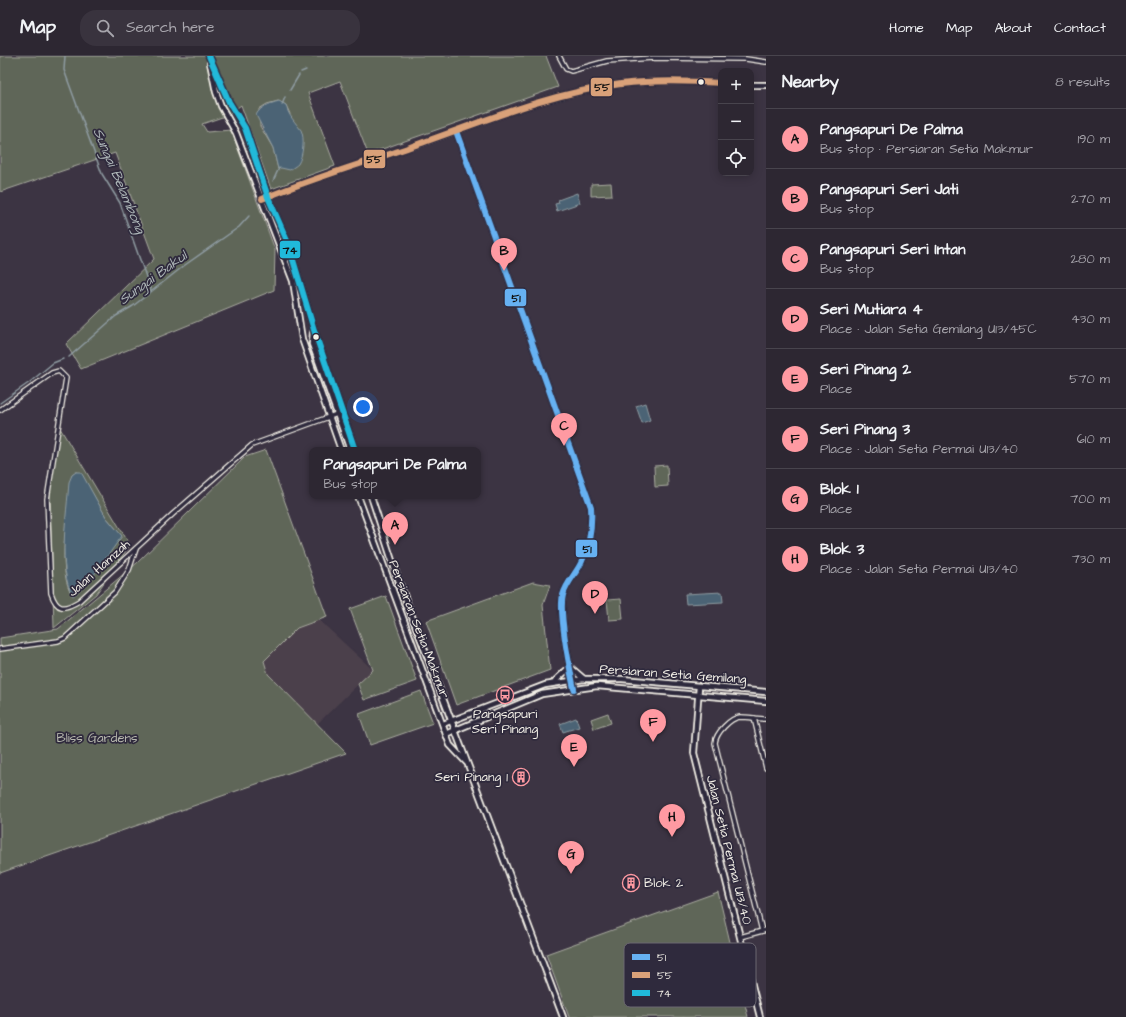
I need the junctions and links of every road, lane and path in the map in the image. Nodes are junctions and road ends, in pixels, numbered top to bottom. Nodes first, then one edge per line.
1 (209, 56) edge
2 (559, 56) edge
3 (606, 56) edge
4 (653, 57) edge
5 (746, 57) edge
6 (701, 58) edge
7 (608, 61) junction
8 (766, 62) edge
9 (718, 83) edge
10 (754, 85) edge
11 (766, 85) edge
12 (456, 131) junction
13 (268, 197) junction
14 (262, 199) junction
15 (314, 330) junction
16 (0, 410) edge
17 (337, 414) junction
18 (329, 417) junction
19 (340, 447) edge
20 (349, 447) edge
21 (354, 447) edge
22 (359, 499) edge
23 (372, 499) edge
24 (136, 548) junction
25 (0, 649) edge
26 (570, 668) junction
27 (584, 679) junction
28 (572, 680) junction
29 (552, 684) junction
30 (700, 686) junction
31 (574, 688) junction
32 (766, 692) edge
33 (699, 695) junction
34 (766, 701) edge
35 (754, 718) junction
36 (766, 719) edge
37 (451, 721) junction
38 (443, 724) junction
39 (455, 731) junction
40 (446, 734) junction
41 (469, 765) junction
42 (766, 768) edge
43 (764, 931) edge
44 (740, 937) junction
45 (742, 943) edge
46 (756, 1001) edge
47 (563, 1017) edge
48 (760, 1017) edge

1 - 13 street
1 - 14 street
2 - 7 street
3 - 7 street
4 - 6 street
4 - 7 street
5 - 6 street
5 - 8 street
9 - 12 street
10 - 11 street
12 - 13 street
12 - 26 street
13 - 14 street
13 - 15 street
14 - 18 street
15 - 17 street
15 - 21 street
16 - 24 street, Jalan Hamzah
17 - 18 street, Jalan Hamzah
17 - 20 street
18 - 19 street
18 - 24 street, Jalan Hamzah
22 - 38 street, Persiaran Setia Makmur
23 - 37 street, Persiaran Setia Makmur
24 - 25 street
26 - 27 street
26 - 28 street
26 - 29 street
27 - 28 street, Persiaran Setia Gemilang
27 - 30 street, Persiaran Setia Gemilang
28 - 29 street, Persiaran Setia Gemilang
28 - 31 street
29 - 37 street, Persiaran Setia Gemilang
30 - 32 street, Persiaran Setia Gemilang
30 - 33 street, Jalan Setia Permai U13/40
31 - 33 street, Persiaran Setia Gemilang
31 - 39 street, Persiaran Setia Gemilang
33 - 34 street, Persiaran Setia Gemilang
33 - 44 street, Jalan Setia Permai U13/40
35 - 36 street
35 - 42 street
35 - 43 street
37 - 38 street, Persiaran Setia Gemilang
37 - 39 street, Persiaran Setia Makmur
38 - 40 street, Persiaran Setia Makmur
39 - 40 street, Persiaran Setia Gemilang
39 - 41 street, Persiaran Setia Makmur
40 - 41 street, Persiaran Setia Makmur
41 - 47 street, Persiaran Setia Makmur
43 - 44 street
44 - 45 street, Jalan Setia Permai U13/40
46 - 48 street, Jalan Setia Permai U13/40

